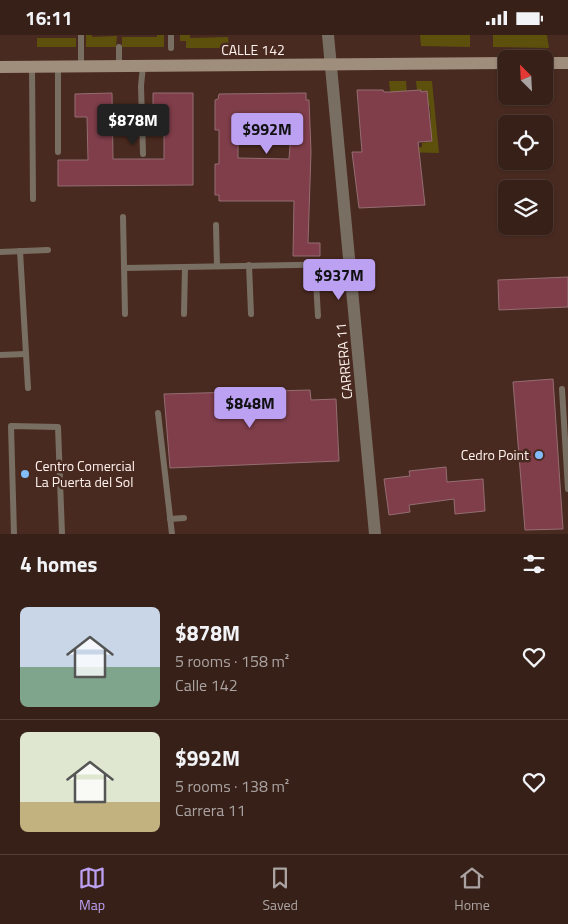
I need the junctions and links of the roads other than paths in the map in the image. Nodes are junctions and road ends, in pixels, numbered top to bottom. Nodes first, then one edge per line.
1 (81, 35) edge
2 (171, 35) edge
3 (328, 35) edge
4 (119, 47) dead end
5 (171, 48) dead end
6 (498, 63) edge
7 (553, 63) edge
8 (568, 63) edge
9 (331, 65) junction
10 (58, 66) junction
11 (81, 66) junction
12 (119, 66) junction
13 (143, 66) junction
14 (0, 67) edge
15 (32, 67) junction
16 (58, 152) dead end
17 (143, 154) dead end
18 (34, 199) dead end
19 (123, 217) dead end
20 (216, 225) dead end
21 (48, 250) dead end
22 (20, 251) junction
23 (0, 252) edge
24 (315, 264) junction
25 (350, 264) junction
26 (249, 265) junction
27 (217, 266) junction
28 (184, 267) junction
29 (124, 268) junction
30 (125, 314) dead end
31 (184, 314) dead end
32 (251, 314) dead end
33 (318, 316) dead end
34 (26, 354) junction
35 (0, 355) edge
36 (28, 388) dead end
37 (562, 389) dead end
38 (158, 413) dead end
39 (568, 489) edge
40 (184, 518) dead end
41 (170, 519) junction
42 (14, 534) edge
43 (62, 534) edge
44 (172, 534) edge
45 (376, 534) edge

1 - 11 lane
2 - 5 lane
3 - 9 street, CARRERA 11
4 - 12 lane
6 - 9 main road, CALLE 142
7 - 8 main road
9 - 13 main road, CALLE 142
9 - 25 street, CARRERA 11
10 - 11 main road, CALLE 142
10 - 15 main road, CALLE 142
10 - 16 lane
11 - 12 main road, CALLE 142
12 - 13 main road, CALLE 142
13 - 17 lane
14 - 15 main road, CALLE 142
15 - 18 lane
19 - 29 lane
20 - 27 lane
21 - 22 lane
22 - 23 lane
22 - 34 lane
24 - 25 lane
24 - 26 lane
24 - 33 lane
25 - 45 street, CARRERA 11
26 - 27 lane
26 - 32 lane
27 - 28 lane
28 - 29 lane
28 - 31 lane
29 - 30 lane
34 - 35 lane
34 - 36 lane
37 - 39 lane
38 - 41 lane
40 - 41 lane
41 - 44 lane
42 - 43 lane

